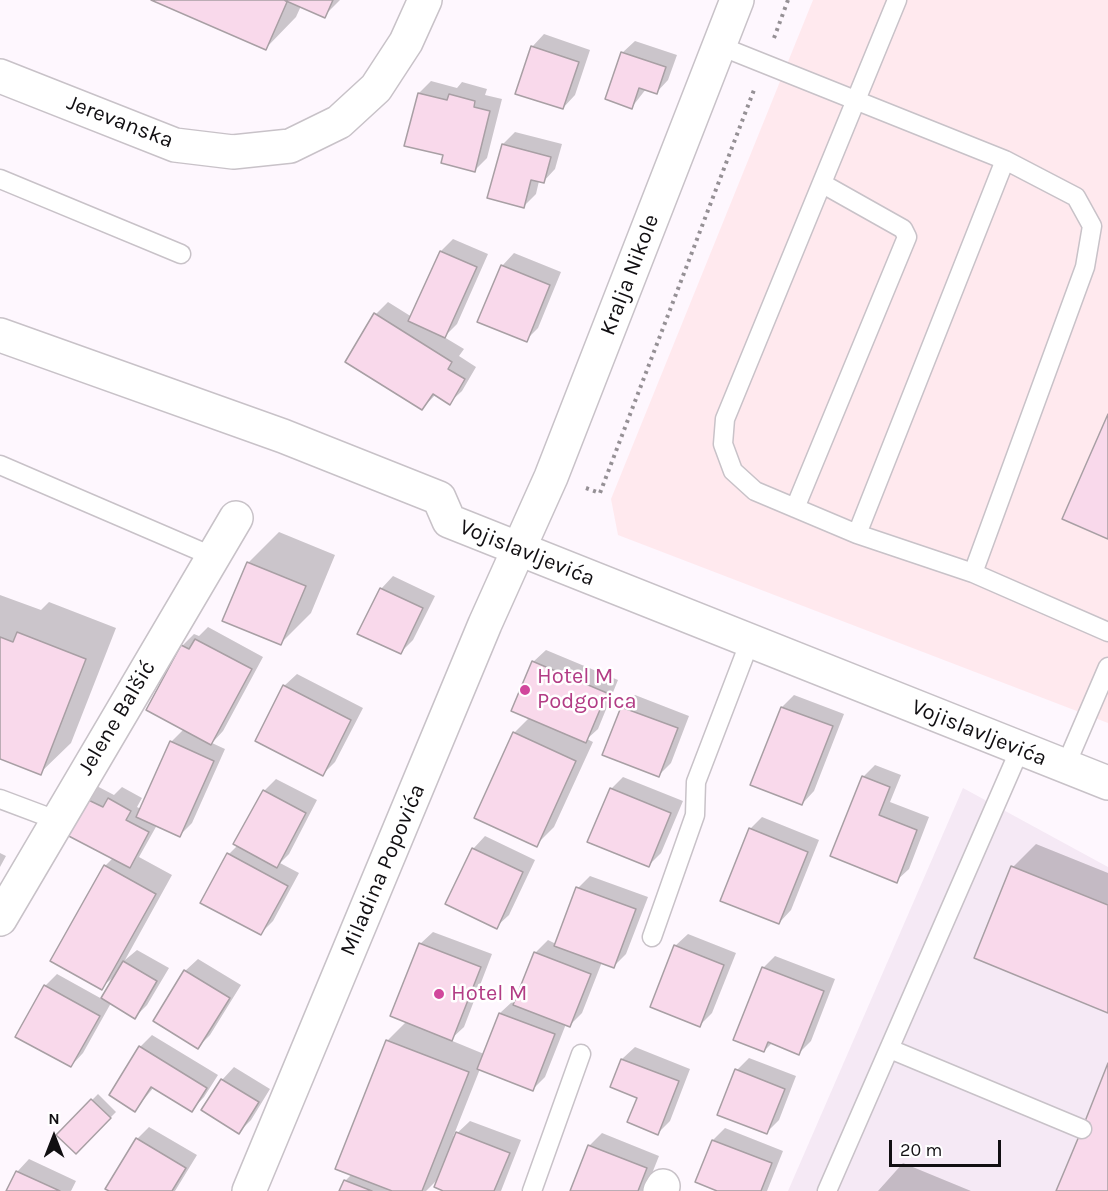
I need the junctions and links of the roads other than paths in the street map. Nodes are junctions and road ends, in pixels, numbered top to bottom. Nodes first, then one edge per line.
1 (425, 0) edge
2 (737, 0) edge
3 (897, 0) edge
4 (720, 46) junction
5 (0, 76) edge
6 (858, 99) junction
7 (1005, 160) junction
8 (0, 179) edge
9 (822, 184) junction
10 (181, 254) dead end
11 (0, 335) edge
12 (0, 465) edge
13 (795, 508) junction
14 (236, 518) dead end
15 (857, 534) junction
16 (520, 550) junction
17 (214, 557) junction
18 (973, 573) junction
19 (1108, 632) edge
20 (750, 641) junction
21 (1108, 667) edge
22 (1020, 749) junction
23 (1065, 767) junction
24 (1108, 783) edge
25 (0, 799) edge
26 (1108, 804) edge
27 (56, 820) junction
28 (0, 919) edge
29 (651, 937) dead end
30 (890, 1049) junction
31 (581, 1054) dead end
32 (1082, 1129) dead end
33 (249, 1191) edge
34 (532, 1191) edge
35 (827, 1191) edge

1 - 5 street, Jerevanska
2 - 4 street, Kralja Nikole
3 - 6 lane
4 - 6 lane
4 - 16 street, Kralja Nikole
6 - 7 lane
6 - 9 lane
7 - 15 lane
7 - 18 lane
8 - 10 lane
9 - 13 lane
9 - 13 lane
11 - 16 street, Vojislavljevića
12 - 17 lane
13 - 15 lane
14 - 17 street, Jelene Balšić
15 - 18 lane
16 - 20 street, Vojislavljevića
16 - 33 street, Miladina Popovića
17 - 27 street, Jelene Balšić
18 - 19 lane
20 - 22 street, Vojislavljevića
20 - 29 lane
21 - 23 lane
22 - 23 street, Vojislavljevića
22 - 30 lane
23 - 24 street, Vojislavljevića
23 - 26 street, Vojislavljevića
25 - 27 lane
27 - 28 street, Jelene Balšić
30 - 32 lane
30 - 35 lane
31 - 34 lane

